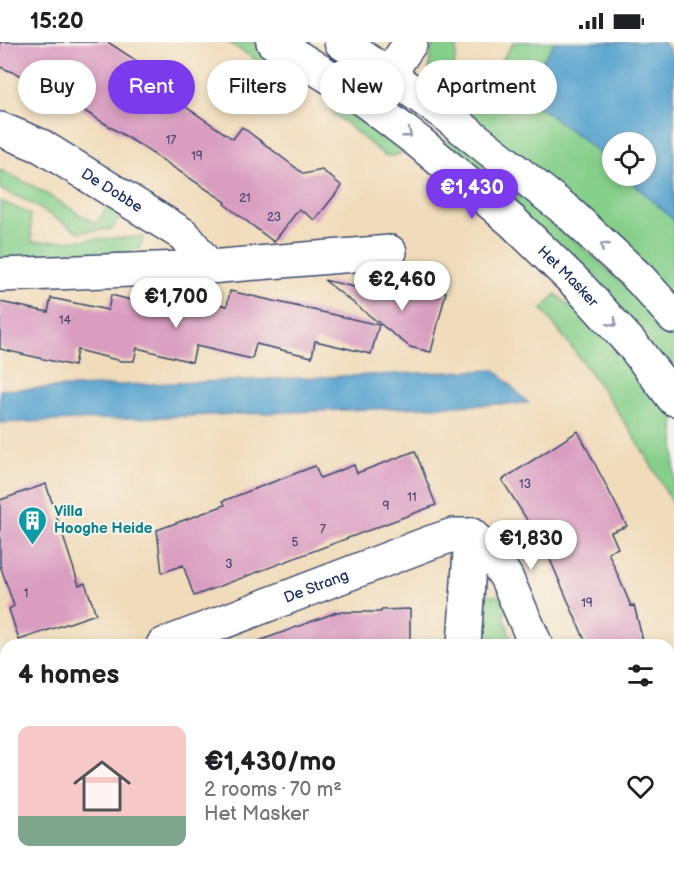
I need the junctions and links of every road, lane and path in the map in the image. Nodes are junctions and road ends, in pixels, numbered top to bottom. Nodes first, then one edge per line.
1 (273, 42) edge
2 (341, 42) edge
3 (411, 42) edge
4 (367, 60) edge
5 (398, 60) edge
6 (320, 71) edge
7 (404, 86) edge
8 (382, 114) edge
9 (0, 129) edge
10 (390, 252) dead end
11 (209, 267) junction
12 (0, 274) edge
13 (674, 317) edge
14 (674, 399) edge
15 (471, 535) junction
16 (179, 639) edge
17 (464, 639) edge
18 (533, 639) edge

1 - 6 street, Het Masker
2 - 4 street
3 - 5 street
13 -> 7 street
8 -> 14 street, Het Masker
9 - 11 street, De Dobbe
10 - 11 street
11 - 12 street
15 - 16 street, De Strang
15 - 17 street
15 - 18 street

